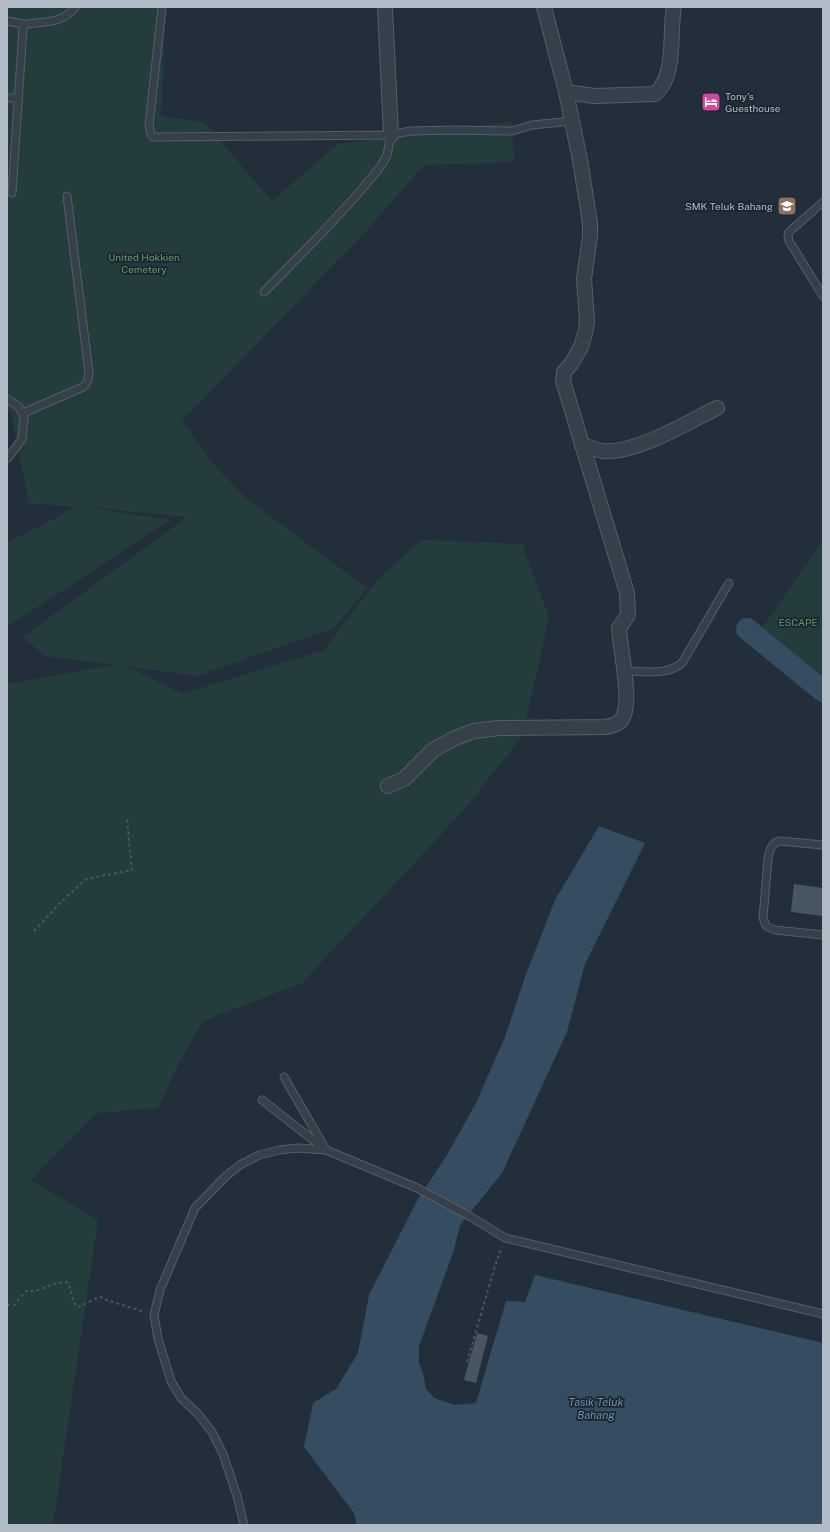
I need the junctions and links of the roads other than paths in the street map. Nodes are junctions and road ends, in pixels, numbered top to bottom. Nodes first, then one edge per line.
1 (75, 7) edge
2 (162, 7) edge
3 (385, 7) edge
4 (544, 7) edge
5 (674, 7) edge
6 (7, 21) edge
7 (22, 24) junction
8 (566, 92) junction
9 (7, 98) edge
10 (18, 98) junction
11 (572, 121) junction
12 (391, 135) junction
13 (12, 193) dead end
14 (67, 196) dead end
15 (823, 202) edge
16 (264, 292) dead end
17 (823, 296) edge
18 (7, 399) edge
19 (717, 408) dead end
20 (23, 413) junction
21 (582, 445) junction
22 (8, 458) dead end
23 (729, 583) dead end
24 (624, 671) junction
25 (388, 786) dead end
26 (823, 845) edge
27 (823, 935) edge
28 (284, 1077) dead end
29 (262, 1100) dead end
30 (326, 1150) junction
31 (823, 1314) edge
32 (244, 1525) edge

1 - 7 lane
2 - 12 lane
3 - 12 street
4 - 8 street
5 - 8 street
6 - 7 lane
7 - 10 lane
8 - 11 street
9 - 10 lane
10 - 13 lane
11 - 12 lane
11 - 21 street
12 - 16 lane
14 - 20 lane
15 - 17 lane
18 - 20 lane
19 - 21 street
20 - 22 lane
21 - 24 street
23 - 24 lane
24 - 25 street
26 - 27 lane
28 - 30 lane
29 - 30 lane
30 - 31 lane
30 - 32 lane

